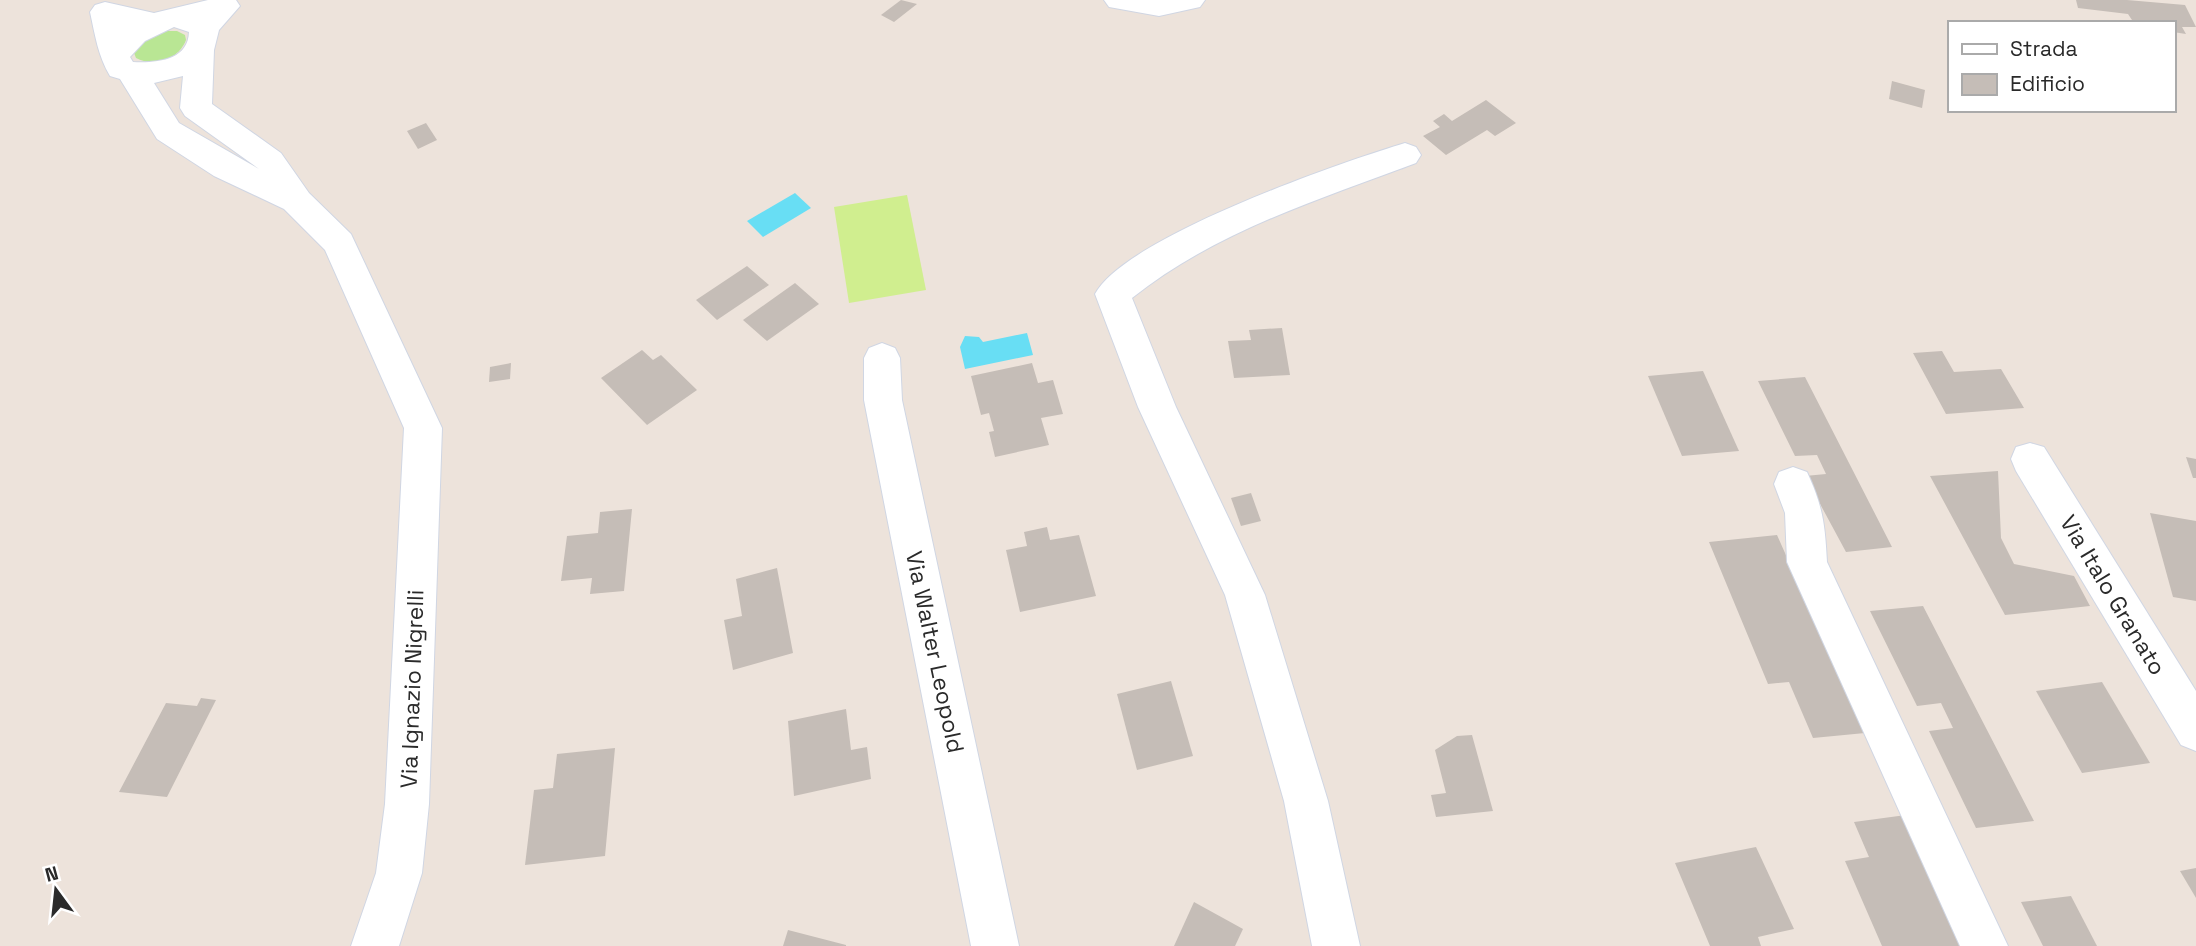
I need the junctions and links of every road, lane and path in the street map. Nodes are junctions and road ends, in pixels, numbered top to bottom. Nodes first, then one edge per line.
1 (1119, 0) edge
2 (1190, 0) edge
3 (228, 3) edge
4 (101, 6) edge
5 (184, 30) junction
6 (124, 65) junction
7 (1405, 155) dead end
8 (297, 202) junction
9 (882, 358) dead end
10 (2030, 459) dead end
11 (1793, 484) dead end
12 (2196, 730) edge
13 (375, 946) edge
14 (995, 946) edge
15 (1336, 946) edge
16 (1984, 946) edge

1 - 2 street
3 - 5 street
4 - 5 street
4 - 6 street
5 - 6 street
5 - 6 street
5 - 8 street
6 - 8 street
7 - 15 street
8 - 13 street, Via Ignazio Nigrelli
9 - 14 street, Via Walter Leopold
10 - 12 street, Via Italo Granato
11 - 16 street

